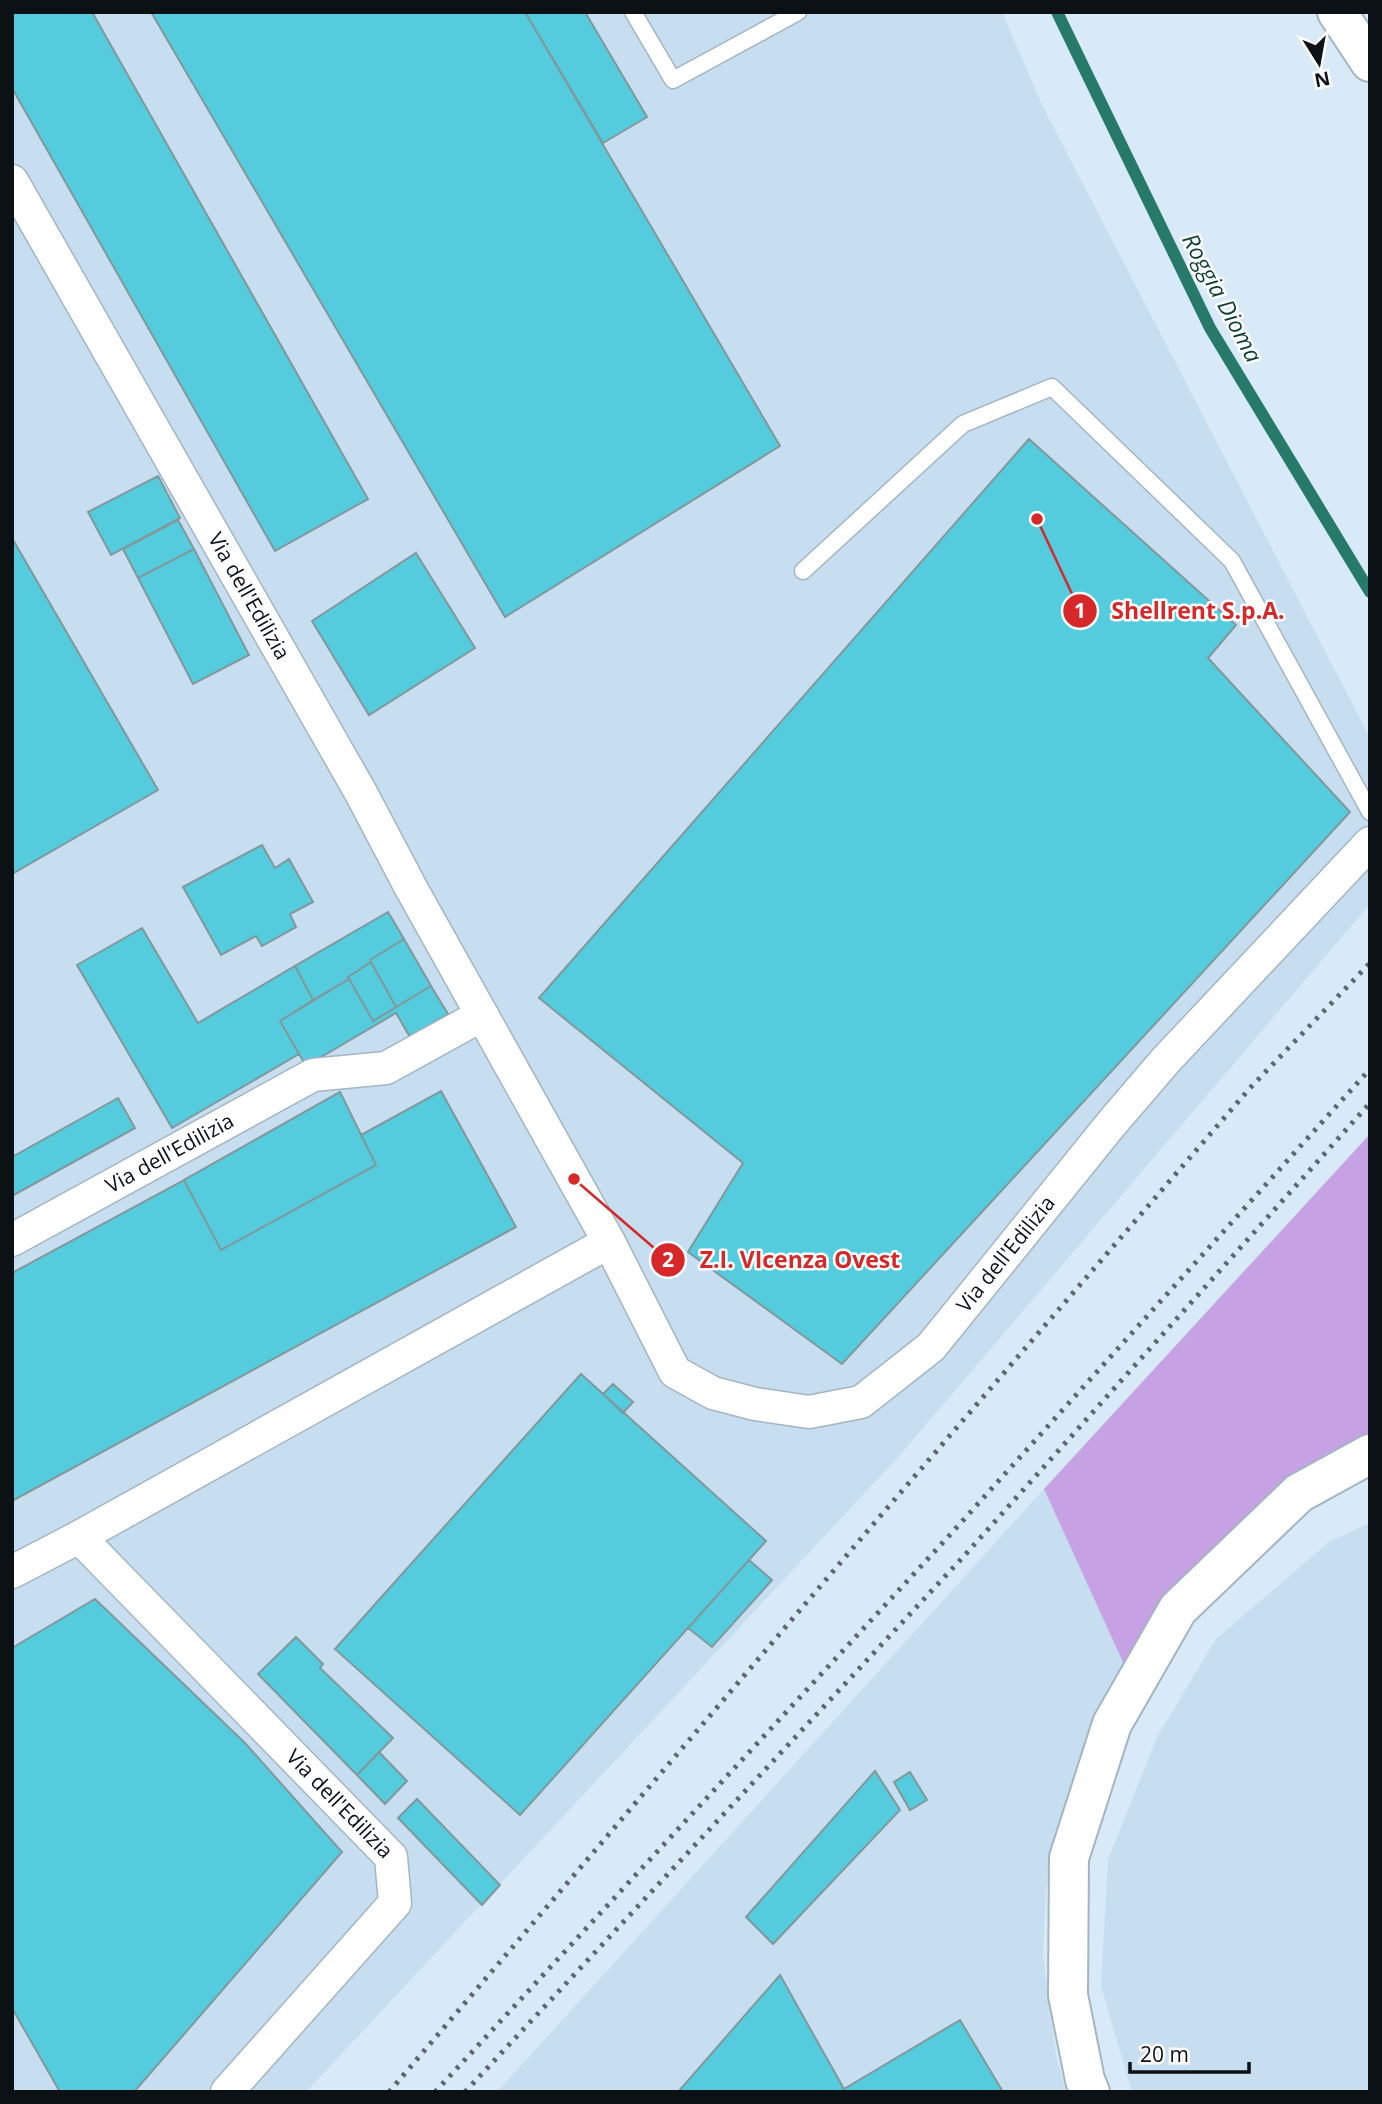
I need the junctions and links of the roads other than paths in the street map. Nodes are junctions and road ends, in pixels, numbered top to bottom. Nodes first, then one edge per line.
1 (633, 12) edge
2 (798, 12) edge
3 (1337, 12) edge
4 (1370, 62) edge
5 (12, 181) edge
6 (803, 571) dead end
7 (1370, 813) edge
8 (1370, 843) edge
9 (482, 1015) junction
10 (12, 1240) edge
11 (609, 1242) junction
12 (1370, 1454) edge
13 (79, 1537) junction
14 (12, 1572) edge
15 (227, 2092) edge
16 (1090, 2092) edge

1 - 2 lane
3 - 4 highway
5 - 9 street, Via dell'Edilizia
6 - 7 lane
8 - 11 street, Via dell'Edilizia
9 - 10 street, Via dell'Edilizia
9 - 11 street, Via dell'Edilizia
11 - 13 street
12 - 16 highway
13 - 14 street
13 - 15 street, Via dell'Edilizia

